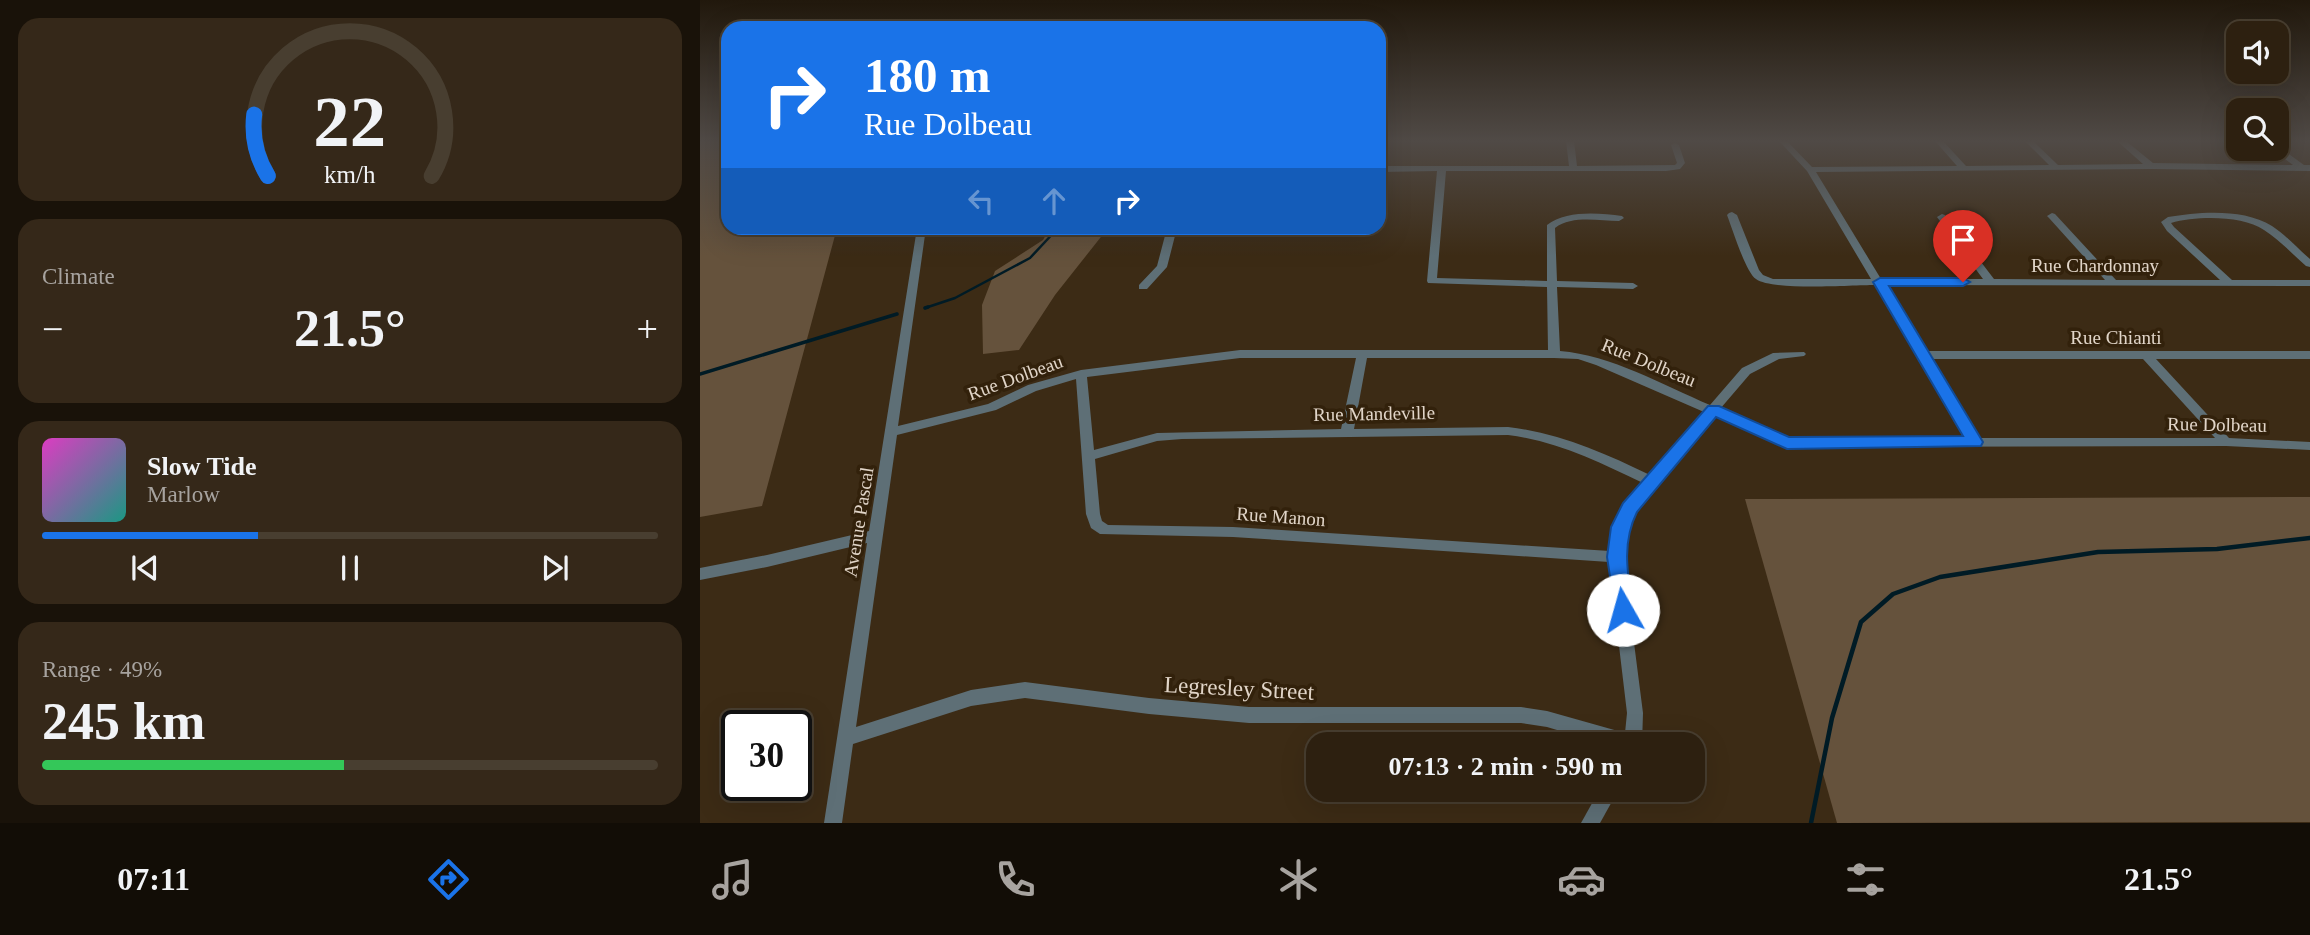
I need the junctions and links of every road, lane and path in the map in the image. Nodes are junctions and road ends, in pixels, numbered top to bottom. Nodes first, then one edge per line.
1 (1441, 179) edge
2 (1816, 179) edge
3 (1732, 215) dead end
4 (2052, 216) dead end
5 (1942, 217) dead end
6 (1619, 218) dead end
7 (921, 235) edge
8 (1170, 235) edge
9 (2310, 264) edge
10 (1880, 282) junction
11 (1991, 282) junction
12 (2114, 283) junction
13 (2230, 283) junction
14 (2310, 283) edge
15 (1552, 284) junction
16 (1143, 286) dead end
17 (1633, 286) dead end
18 (1554, 354) junction
19 (1800, 354) dead end
20 (1362, 355) junction
21 (1922, 355) junction
22 (2146, 355) junction
23 (2310, 355) edge
24 (1081, 374) junction
25 (1713, 410) junction
26 (892, 432) junction
27 (1347, 432) junction
28 (1975, 442) junction
29 (2226, 442) junction
30 (2310, 446) edge
31 (1089, 456) junction
32 (1652, 482) junction
33 (876, 535) junction
34 (1616, 557) junction
35 (700, 574) edge
36 (1592, 732) edge
37 (1634, 732) edge
38 (846, 738) junction
39 (1602, 802) edge
40 (833, 823) edge
41 (1590, 823) edge

1 - 15 street
2 - 10 street
3 - 10 street, Rue Chardonnay
4 - 12 street
5 - 11 street
6 - 15 street
7 - 26 street, Avenue Pascal
8 - 16 street
9 - 13 street
10 - 11 street, Rue Chardonnay
10 - 21 street
11 - 12 street, Rue Chardonnay
12 - 13 street, Rue Chardonnay
13 - 14 street, Rue Chardonnay
15 - 17 street
15 - 18 street
18 - 20 street, Rue Dolbeau
18 - 25 street, Rue Dolbeau
19 - 25 street
20 - 24 street, Rue Dolbeau
20 - 27 street
21 - 22 street, Rue Chianti
21 - 28 street
22 - 23 street, Rue Chianti
22 - 29 street
24 - 26 street, Rue Dolbeau
24 - 31 street, Rue Manon
25 - 28 street, Rue Dolbeau
25 - 32 street
26 - 33 street, Avenue Pascal
27 - 31 street, Rue Mandeville
27 - 32 street, Rue Mandeville
28 - 29 street, Rue Dolbeau
29 - 30 street, Rue Dolbeau
31 - 34 street, Rue Manon
32 - 34 street
33 - 35 street
33 - 38 street, Avenue Pascal
34 - 37 street
36 - 38 street, Legresley Street
38 - 40 street, Avenue Pascal
39 - 41 street

